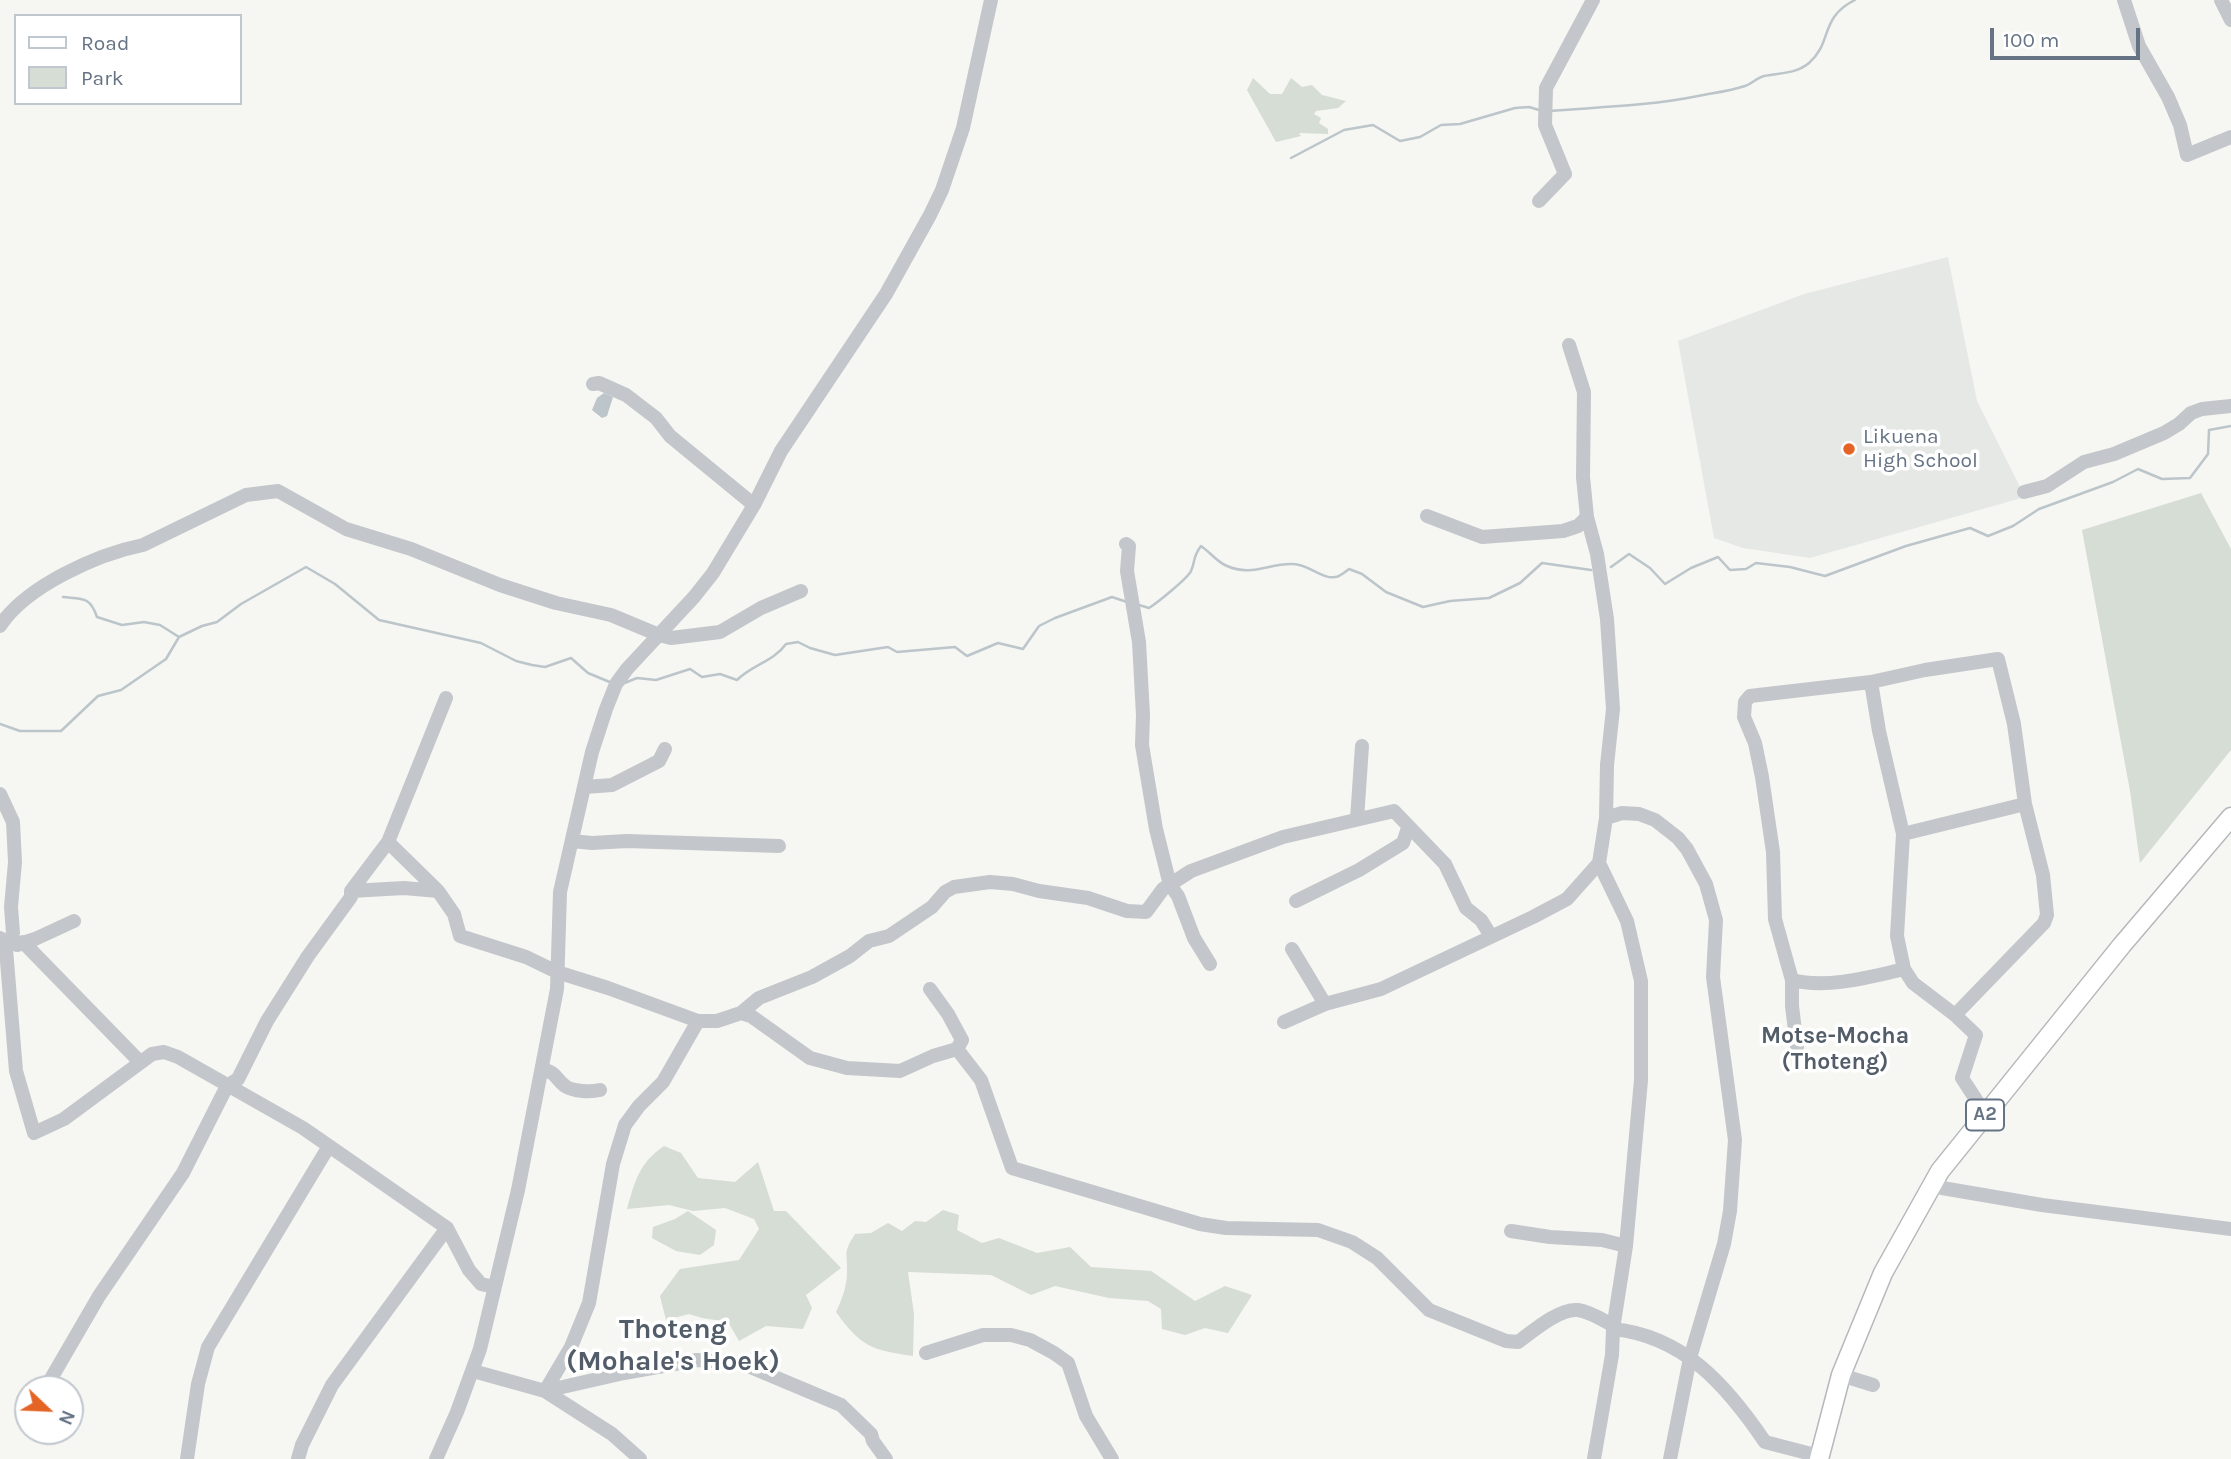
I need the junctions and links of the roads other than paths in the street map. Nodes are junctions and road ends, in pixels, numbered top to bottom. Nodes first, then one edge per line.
1 (991, 0) edge
2 (1593, 0) edge
3 (2124, 0) edge
4 (2221, 0) edge
5 (2231, 20) edge
6 (2231, 137) edge
7 (1539, 201) dead end
8 (1569, 345) dead end
9 (593, 384) dead end
10 (2231, 406) edge
11 (2024, 492) dead end
12 (754, 505) junction
13 (1427, 516) dead end
14 (1587, 517) junction
15 (1126, 544) dead end
16 (801, 591) dead end
17 (0, 626) edge
18 (659, 635) junction
19 (1871, 682) junction
20 (446, 698) dead end
21 (1362, 746) dead end
22 (665, 749) dead end
23 (585, 787) junction
24 (0, 794) edge
25 (2025, 804) junction
26 (2231, 817) edge
27 (1606, 818) junction
28 (1357, 819) junction
29 (1408, 828) junction
30 (1903, 834) junction
31 (572, 841) junction
32 (388, 842) junction
33 (779, 846) dead end
34 (1599, 863) junction
35 (1170, 885) junction
36 (351, 891) junction
37 (438, 891) junction
38 (1296, 901) dead end
39 (74, 921) dead end
40 (1491, 936) junction
41 (23, 942) junction
42 (3, 943) edge
43 (1292, 948) dead end
44 (1210, 964) dead end
45 (1904, 969) junction
46 (557, 972) junction
47 (1792, 980) junction
48 (930, 989) dead end
49 (1325, 1004) junction
50 (741, 1013) junction
51 (1955, 1015) junction
52 (698, 1021) junction
53 (1284, 1022) dead end
54 (1797, 1047) dead end
55 (957, 1049) junction
56 (140, 1062) junction
57 (542, 1069) junction
58 (227, 1086) junction
59 (600, 1090) dead end
60 (1986, 1115) junction
61 (330, 1146) junction
62 (1932, 1184) junction
63 (447, 1228) junction
64 (2231, 1229) edge
65 (1511, 1231) dead end
66 (1626, 1246) junction
67 (494, 1287) junction
68 (1614, 1328) junction
69 (926, 1353) dead end
70 (1690, 1358) junction
71 (473, 1371) junction
72 (53, 1375) edge
73 (1842, 1375) junction
74 (1873, 1385) dead end
75 (545, 1391) junction
76 (1819, 1457) edge
77 (187, 1459) edge
78 (298, 1459) edge
79 (436, 1459) edge
80 (640, 1459) edge
81 (886, 1459) edge
82 (1112, 1459) edge
83 (1594, 1459) edge
84 (1670, 1459) edge

1 - 12 street
2 - 7 street
3 - 6 street
4 - 5 street
8 - 14 street
9 - 12 street
10 - 11 street
12 - 18 street
13 - 14 street
14 - 27 street
15 - 35 street
16 - 18 street
17 - 18 street
18 - 23 street
19 - 25 street
19 - 30 street
19 - 47 street
20 - 32 street
21 - 28 street
22 - 23 street
23 - 31 street
24 - 42 street
25 - 30 street
25 - 51 street
26 - 60 main road, A2
27 - 34 street
27 - 70 street
28 - 29 street
28 - 35 street
29 - 38 street
29 - 40 street
30 - 45 street
31 - 33 street
31 - 46 street
32 - 36 street
32 - 37 street
34 - 40 street
34 - 66 street
35 - 44 street
35 - 50 street
36 - 37 street
36 - 58 street
37 - 46 street
39 - 41 street
40 - 49 street
41 - 42 street
41 - 56 street
42 - 56 street
43 - 49 street
45 - 47 street
45 - 51 street
46 - 52 street
46 - 57 street
47 - 54 street
48 - 55 street
49 - 53 street
50 - 52 street
50 - 55 street
51 - 60 street
52 - 75 street
55 - 68 street
56 - 58 street
57 - 59 street
57 - 67 street
58 - 61 street
58 - 72 street
60 - 62 main road, A2
61 - 63 street
61 - 77 street
62 - 64 street
62 - 73 main road, A2
63 - 67 street
63 - 78 street
65 - 66 street
66 - 68 street
67 - 71 street
68 - 70 street
68 - 83 street
69 - 82 street
70 - 76 street
70 - 84 street
71 - 75 street
71 - 79 street
73 - 74 street
73 - 76 main road, A2
75 - 80 street
75 - 81 street

